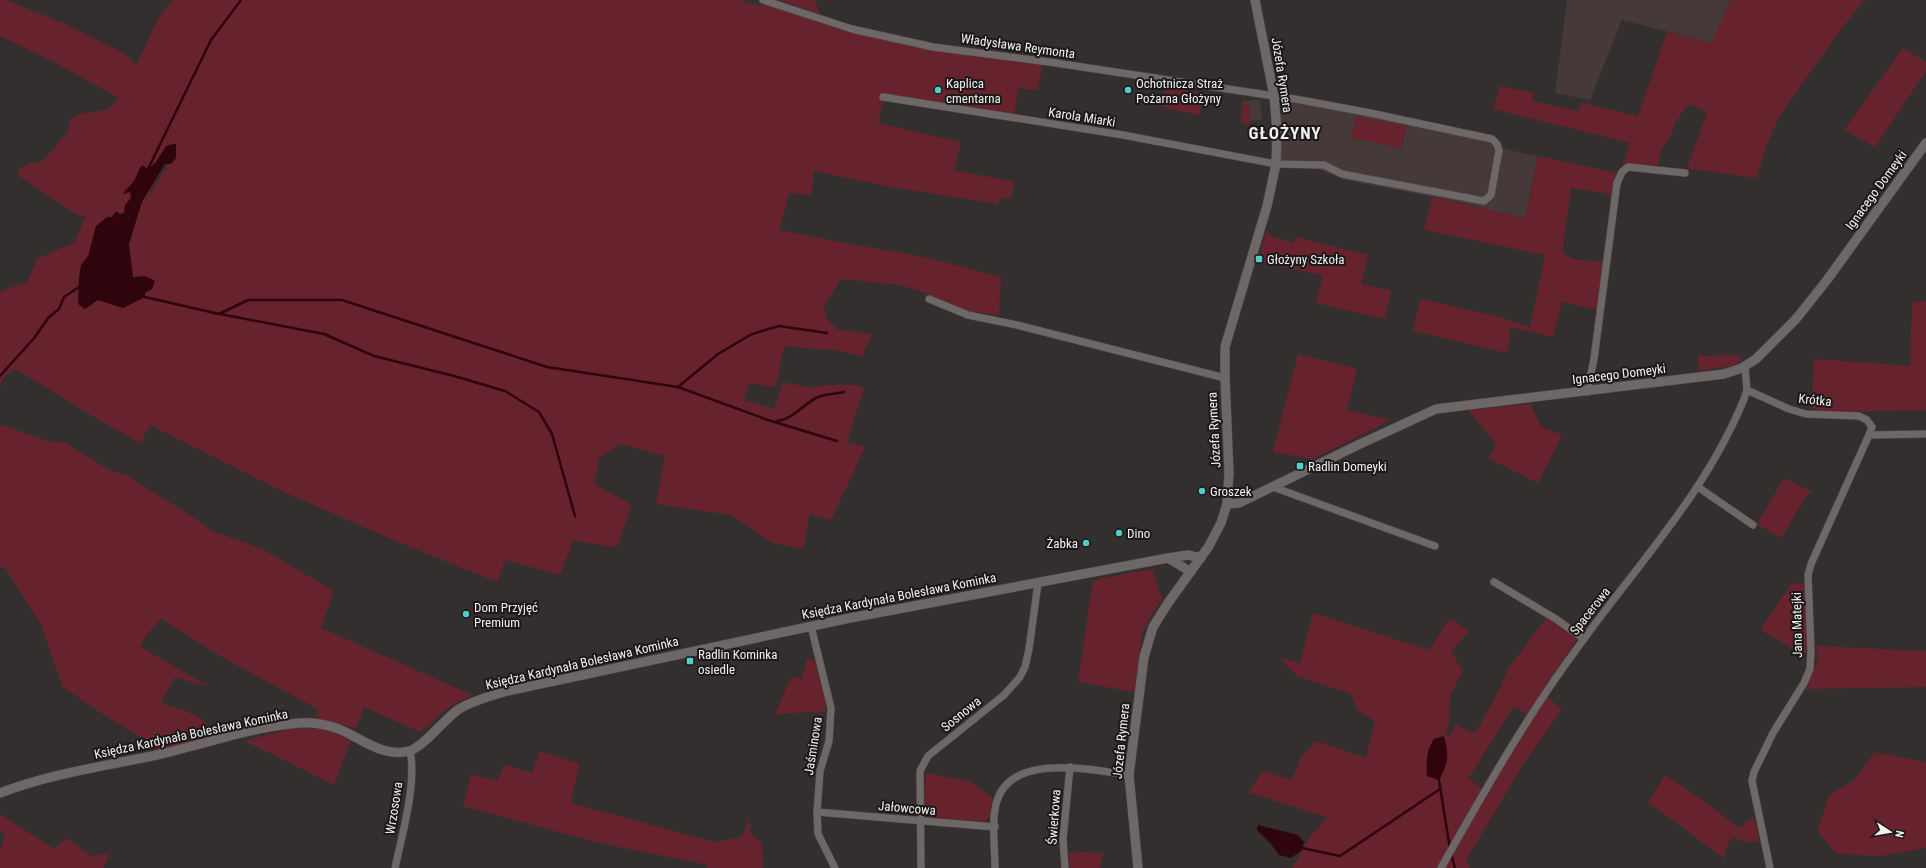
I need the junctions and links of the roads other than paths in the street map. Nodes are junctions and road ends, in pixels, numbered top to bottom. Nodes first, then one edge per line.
1 (763, 0) edge
2 (1255, 0) edge
3 (1274, 96) junction
4 (884, 97) dead end
5 (1926, 143) edge
6 (1276, 164) junction
7 (1685, 173) dead end
8 (929, 299) dead end
9 (1745, 367) junction
10 (1225, 378) junction
11 (1747, 390) junction
12 (1587, 392) junction
13 (1926, 434) edge
14 (1869, 435) junction
15 (1273, 487) junction
16 (1698, 487) junction
17 (1227, 504) junction
18 (1753, 525) dead end
19 (1435, 546) dead end
20 (1168, 558) junction
21 (1201, 558) junction
22 (1191, 572) junction
23 (1494, 582) dead end
24 (1038, 583) junction
25 (811, 626) junction
26 (1584, 639) junction
27 (410, 751) junction
28 (1070, 767) junction
29 (1129, 775) junction
30 (0, 792) edge
31 (817, 812) junction
32 (920, 822) junction
33 (995, 827) junction
34 (396, 868) edge
35 (835, 868) edge
36 (921, 868) edge
37 (996, 868) edge
38 (1065, 868) edge
39 (1138, 868) edge
40 (1441, 868) edge
41 (1770, 868) edge

1 - 3 street, Władysława Reymonta
2 - 3 street, Józefa Rymera
3 - 6 street, Józefa Rymera
3 - 6 street, Władysława Reymonta
4 - 6 street, Karola Miarki
5 - 9 street, Ignacego Domeyki
6 - 10 street, Józefa Rymera
7 - 12 street
8 - 10 street
9 - 11 street, Spacerowa
9 - 12 street, Ignacego Domeyki
10 - 17 street, Józefa Rymera
11 - 14 street, Krótka
11 - 16 street, Spacerowa
12 - 15 street, Ignacego Domeyki
13 - 14 street
14 - 41 street, Jana Matejki
15 - 17 street, Ignacego Domeyki
15 - 19 street
16 - 18 street
16 - 26 street, Spacerowa
17 - 21 street, Józefa Rymera
20 - 21 street, Księdza Kardynała Bolesława Kominka
20 - 22 street
20 - 24 street, Księdza Kardynała Bolesława Kominka
21 - 22 street, Józefa Rymera
22 - 29 street, Józefa Rymera
23 - 26 street
24 - 25 street, Księdza Kardynała Bolesława Kominka
24 - 32 street, Sosnowa
25 - 27 street, Księdza Kardynała Bolesława Kominka
25 - 31 street, Jaśminowa
26 - 40 street, Spacerowa
27 - 30 street, Księdza Kardynała Bolesława Kominka
27 - 34 street, Wrzosowa
28 - 29 street
28 - 33 street
28 - 38 street, Świerkowa
29 - 39 street, Józefa Rymera
31 - 32 street, Jałowcowa
31 - 35 street, Jaśminowa
32 - 33 street, Jałowcowa
32 - 36 street, Sosnowa
33 - 37 street

